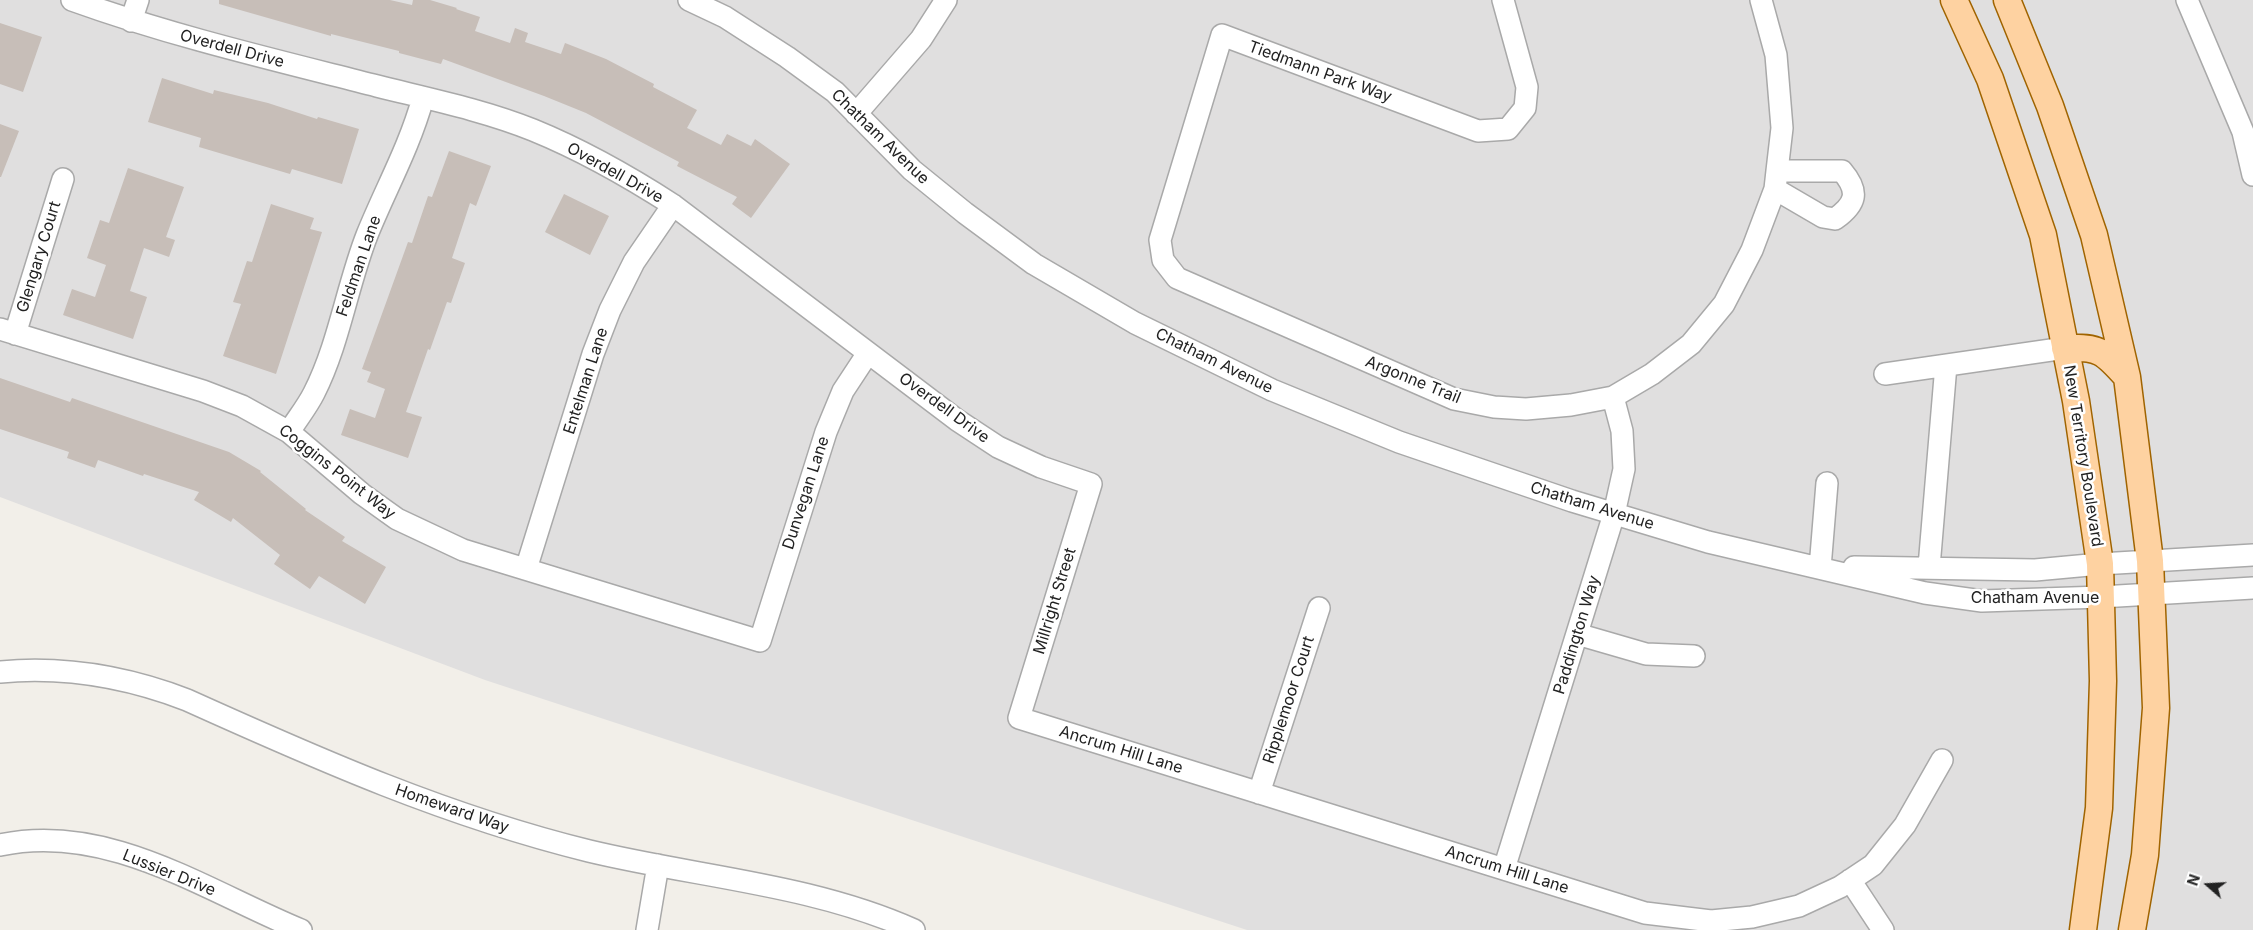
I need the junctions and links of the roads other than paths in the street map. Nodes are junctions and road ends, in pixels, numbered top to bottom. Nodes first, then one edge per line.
1 (72, 0) edge
2 (138, 0) edge
3 (689, 0) edge
4 (946, 0) edge
5 (1503, 0) edge
6 (1760, 0) edge
7 (1954, 0) edge
8 (2008, 0) edge
9 (2188, 0) edge
10 (98, 4) edge
11 (131, 21) junction
12 (423, 98) junction
13 (856, 114) junction
14 (2248, 131) edge
15 (2253, 175) edge
16 (63, 179) dead end
17 (672, 205) junction
18 (1163, 260) joint
19 (8, 331) edge
20 (2065, 348) junction
21 (868, 353) junction
22 (1946, 365) junction
23 (1885, 374) dead end
24 (2127, 377) junction
25 (1613, 397) junction
26 (289, 432) junction
27 (1826, 483) dead end
28 (1091, 484) joint
29 (1614, 514) junction
30 (2253, 555) edge
31 (2150, 561) junction
32 (2100, 564) junction
33 (1929, 567) junction
34 (1820, 568) junction
35 (526, 569) junction
36 (2253, 588) edge
37 (2152, 593) junction
38 (2102, 597) junction
39 (1319, 608) dead end
40 (1577, 634) junction
41 (760, 641) joint
42 (1694, 656) dead end
43 (0, 672) edge
44 (1019, 718) joint
45 (1942, 760) dead end
46 (1259, 793) junction
47 (0, 845) edge
48 (658, 866) junction
49 (1504, 869) junction
50 (1850, 880) junction
51 (301, 930) edge
52 (647, 930) edge
53 (914, 930) edge
54 (1883, 930) edge
55 (2083, 930) edge
56 (2132, 930) edge

1 - 10 street, Overdell Drive
2 - 11 street
3 - 13 street, Chatham Avenue
4 - 13 street
5 - 18 street, Tiedmann Park Way
6 - 25 street, Argonne Trail
7 - 20 main road, New Territory Boulevard
8 - 24 main road
9 - 14 street
10 - 11 street, Overdell Drive
11 - 12 street, Overdell Drive
12 - 17 street, Overdell Drive
12 - 26 street, Feldman Lane
13 - 29 street, Chatham Avenue
14 - 15 street
16 - 19 street, Glengary Court
17 - 21 street, Overdell Drive
17 - 35 street, Entelman Lane
18 - 25 street, Argonne Trail
19 - 26 street, Coggins Point Way
20 - 22 street
20 - 24 main road
20 - 32 main road, New Territory Boulevard
21 - 28 street, Overdell Drive
21 - 41 street, Dunvegan Lane
22 - 23 street
22 - 33 street
24 - 31 main road
25 - 29 street, Paddington Way
26 - 35 street, Coggins Point Way
27 - 34 street
28 - 44 street, Millright Street
29 - 34 street, Chatham Avenue
29 - 40 street, Paddington Way
30 - 31 street, Chatham Avenue
31 - 32 street, Chatham Avenue
31 - 37 main road
32 - 33 street, Chatham Avenue
32 - 38 main road, New Territory Boulevard
33 - 34 street, Chatham Avenue
34 - 38 street, Chatham Avenue
35 - 41 street, Coggins Point Way
36 - 37 street, Chatham Avenue
37 - 38 street, Chatham Avenue
37 - 56 main road
38 - 55 main road, New Territory Boulevard
39 - 46 street, Ripplemoor Court
40 - 42 street
40 - 49 street, Paddington Way
43 - 48 street, Homeward Way
44 - 46 street, Ancrum Hill Lane
45 - 50 street, Ancrum Hill Lane
46 - 49 street, Ancrum Hill Lane
47 - 51 street, Lussier Drive
48 - 52 street
48 - 53 street, Homeward Way
49 - 50 street, Ancrum Hill Lane
50 - 54 street

